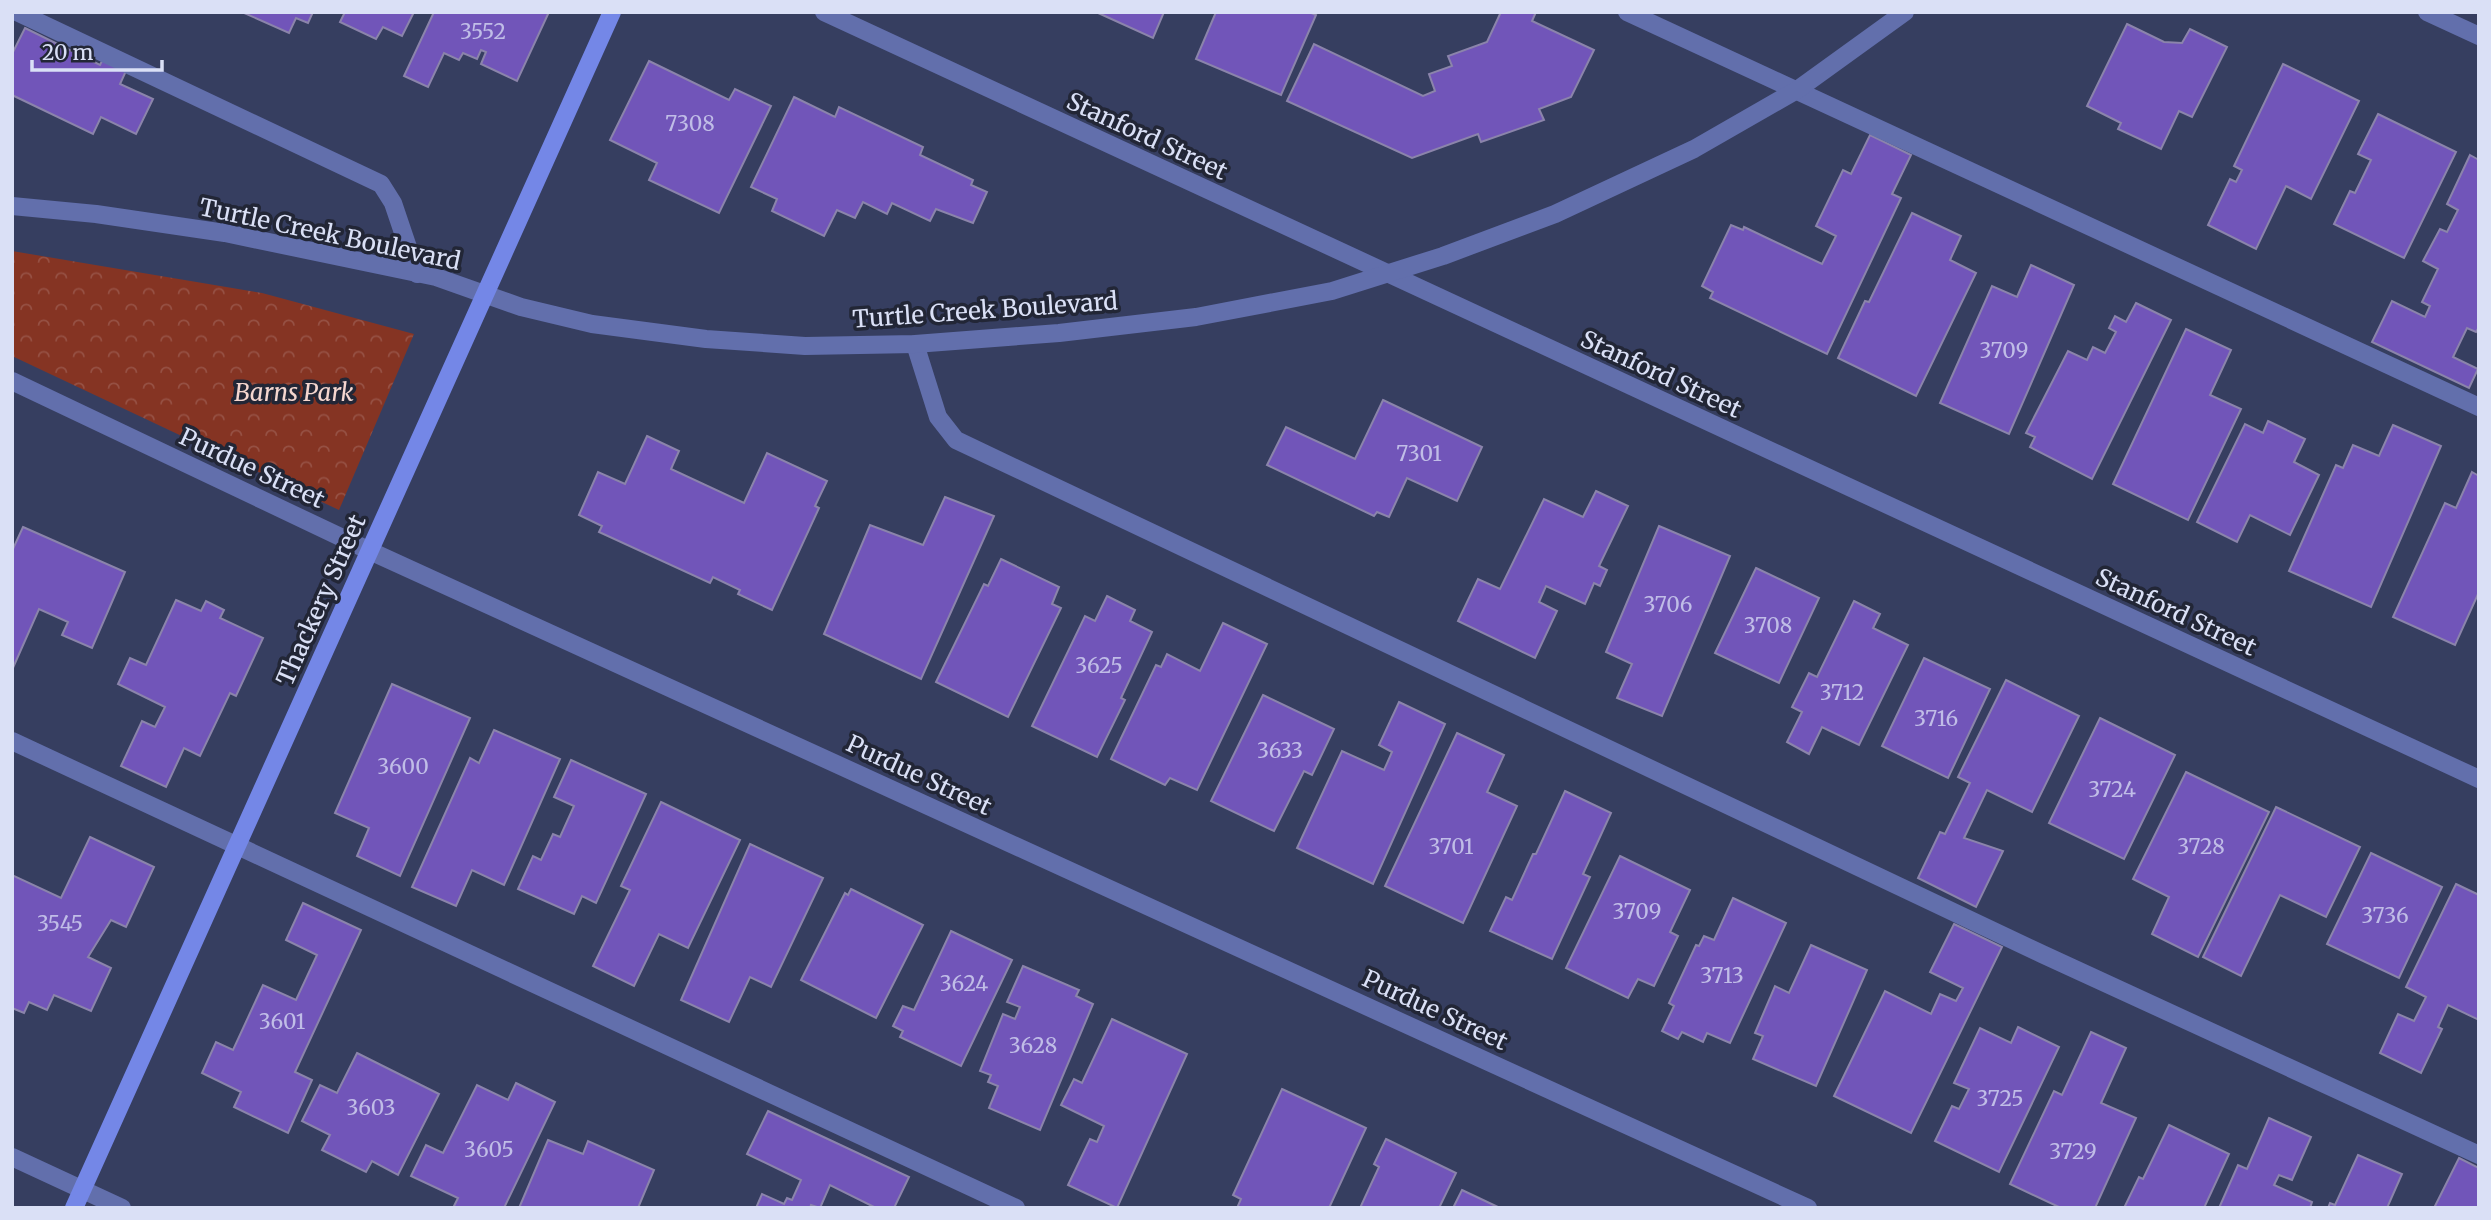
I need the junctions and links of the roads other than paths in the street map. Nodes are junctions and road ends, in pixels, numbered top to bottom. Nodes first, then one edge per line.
1 (17, 12) edge
2 (612, 12) edge
3 (824, 12) edge
4 (1627, 12) edge
5 (1905, 12) edge
6 (2427, 12) edge
7 (2479, 36) edge
8 (1797, 90) junction
9 (12, 206) edge
10 (417, 274) junction
11 (1387, 275) junction
12 (486, 295) junction
13 (915, 344) junction
14 (12, 381) edge
15 (2479, 407) edge
16 (370, 551) junction
17 (12, 741) edge
18 (2479, 779) edge
19 (238, 845) junction
20 (2479, 1155) edge
21 (12, 1157) edge
22 (83, 1189) junction
23 (74, 1208) edge
24 (122, 1208) edge
25 (1016, 1208) edge
26 (1808, 1208) edge

1 - 10 street
2 - 12 street, Thackery Street
3 - 11 street, Stanford Street
4 - 8 street
5 - 8 street, Turtle Creek Boulevard
6 - 7 street
8 - 11 street, Turtle Creek Boulevard
8 - 15 street
9 - 10 street, Turtle Creek Boulevard
10 - 12 street, Turtle Creek Boulevard
11 - 13 street, Turtle Creek Boulevard
11 - 18 street, Stanford Street
12 - 13 street, Turtle Creek Boulevard
12 - 16 street, Thackery Street
13 - 20 street
14 - 16 street, Purdue Street
16 - 19 street, Thackery Street
16 - 26 street, Purdue Street
17 - 19 street
19 - 22 street, Thackery Street
19 - 25 street
21 - 22 street
22 - 23 street, Thackery Street
22 - 24 street

